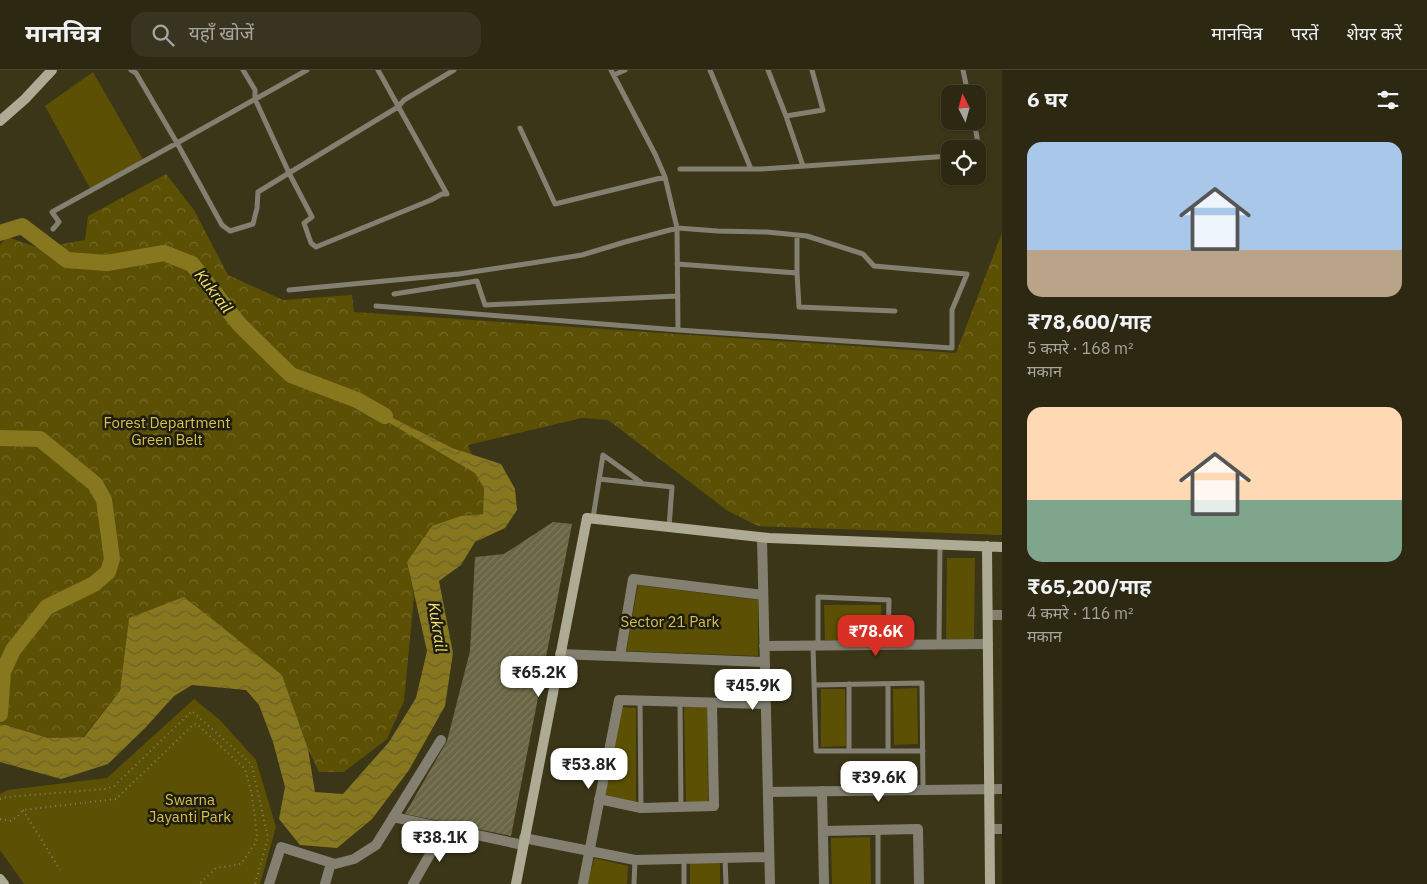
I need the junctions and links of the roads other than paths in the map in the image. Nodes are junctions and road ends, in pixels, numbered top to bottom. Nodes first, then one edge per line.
1 (52, 70) edge
2 (131, 70) edge
3 (243, 70) edge
4 (307, 70) edge
5 (378, 70) edge
6 (454, 70) edge
7 (625, 70) edge
8 (710, 70) edge
9 (768, 70) edge
10 (812, 70) edge
11 (963, 70) edge
12 (613, 72) edge
13 (966, 85) edge
14 (255, 99) junction
15 (398, 107) junction
16 (786, 116) junction
17 (0, 121) edge
18 (520, 128) dead end
19 (177, 143) junction
20 (941, 157) edge
21 (803, 166) junction
22 (680, 169) dead end
23 (751, 169) junction
24 (289, 173) junction
25 (665, 177) junction
26 (53, 228) dead end
27 (677, 228) junction
28 (797, 235) junction
29 (677, 264) junction
30 (797, 273) junction
31 (289, 290) dead end
32 (394, 294) dead end
33 (678, 296) junction
34 (376, 306) dead end
35 (895, 311) dead end
36 (678, 330) junction
37 (599, 479) junction
38 (642, 483) junction
39 (593, 518) junction
40 (669, 527) junction
41 (762, 538) junction
42 (940, 544) junction
43 (987, 546) junction
44 (1002, 547) edge
45 (763, 595) junction
46 (988, 615) junction
47 (1002, 615) edge
48 (939, 644) junction
49 (988, 644) junction
50 (888, 645) junction
51 (764, 646) junction
52 (816, 646) junction
53 (560, 654) junction
54 (620, 656) junction
55 (765, 662) junction
56 (849, 684) junction
57 (888, 684) junction
58 (814, 685) junction
59 (640, 701) junction
60 (680, 702) junction
61 (712, 703) junction
62 (766, 704) junction
63 (441, 740) dead end
64 (849, 751) junction
65 (888, 751) junction
66 (923, 751) junction
67 (1002, 788) edge
68 (990, 789) junction
69 (923, 790) junction
70 (822, 791) junction
71 (768, 792) junction
72 (600, 799) junction
73 (681, 807) junction
74 (640, 808) junction
75 (393, 817) junction
76 (446, 828) junction
77 (990, 829) junction
78 (1002, 829) edge
79 (878, 830) junction
80 (823, 831) junction
81 (524, 842) junction
82 (589, 851) junction
83 (769, 857) junction
84 (725, 858) junction
85 (684, 859) junction
86 (635, 860) junction
87 (331, 863) junction
88 (0, 879) edge
89 (4, 884) edge
90 (269, 884) edge
91 (325, 884) edge
92 (413, 884) edge
93 (516, 884) edge
94 (583, 884) edge
95 (634, 884) edge
96 (684, 884) edge
97 (726, 884) edge
98 (770, 884) edge
99 (824, 884) edge
100 (878, 884) edge
101 (919, 884) edge
102 (990, 884) edge

1 - 17 street
2 - 19 lane
3 - 14 lane
4 - 14 lane
5 - 15 lane
6 - 15 lane
7 - 12 lane
8 - 23 lane
9 - 16 lane
10 - 16 lane
11 - 13 lane
12 - 25 lane
14 - 19 lane
14 - 24 lane
15 - 24 lane
15 - 24 lane
16 - 21 lane
18 - 25 lane
19 - 24 lane
19 - 26 lane
20 - 21 lane
21 - 23 lane
22 - 23 lane
25 - 27 lane
27 - 28 lane
27 - 29 lane
27 - 31 lane
28 - 30 lane
28 - 36 lane
29 - 30 lane
29 - 33 lane
30 - 35 lane
32 - 33 lane
33 - 36 lane
34 - 36 lane
37 - 38 lane
37 - 38 lane
37 - 39 lane
38 - 40 lane
39 - 40 street
39 - 53 street
40 - 41 street
41 - 42 street
41 - 45 street
42 - 43 street
42 - 48 lane
43 - 44 street
43 - 46 street
45 - 51 street
45 - 54 street
46 - 47 street
46 - 49 street
48 - 49 street
48 - 50 street
49 - 68 street
50 - 52 street
50 - 52 lane
51 - 52 street
51 - 55 street
52 - 58 lane
53 - 54 street
53 - 81 street
54 - 55 street
55 - 62 street
56 - 57 lane
56 - 58 lane
56 - 64 lane
57 - 65 lane
57 - 66 lane
58 - 64 lane
59 - 60 street
59 - 72 street
59 - 74 lane
60 - 61 street
60 - 73 lane
61 - 62 street
61 - 73 street
62 - 71 street
63 - 75 street
64 - 65 lane
65 - 66 lane
66 - 69 lane
67 - 68 street
68 - 69 street
68 - 77 street
69 - 70 street
70 - 71 street
70 - 80 street
71 - 83 street
72 - 74 street
72 - 82 street
73 - 74 street
75 - 76 street
75 - 87 street
76 - 81 street
76 - 92 street
77 - 78 street
77 - 102 street
79 - 80 street
79 - 100 lane
79 - 101 street
80 - 99 street
81 - 82 street
81 - 93 street
82 - 86 street
82 - 94 street
83 - 84 street
83 - 98 street
84 - 85 street
84 - 97 lane
85 - 86 street
85 - 96 lane
86 - 95 lane
87 - 90 street
87 - 91 street
88 - 89 street

